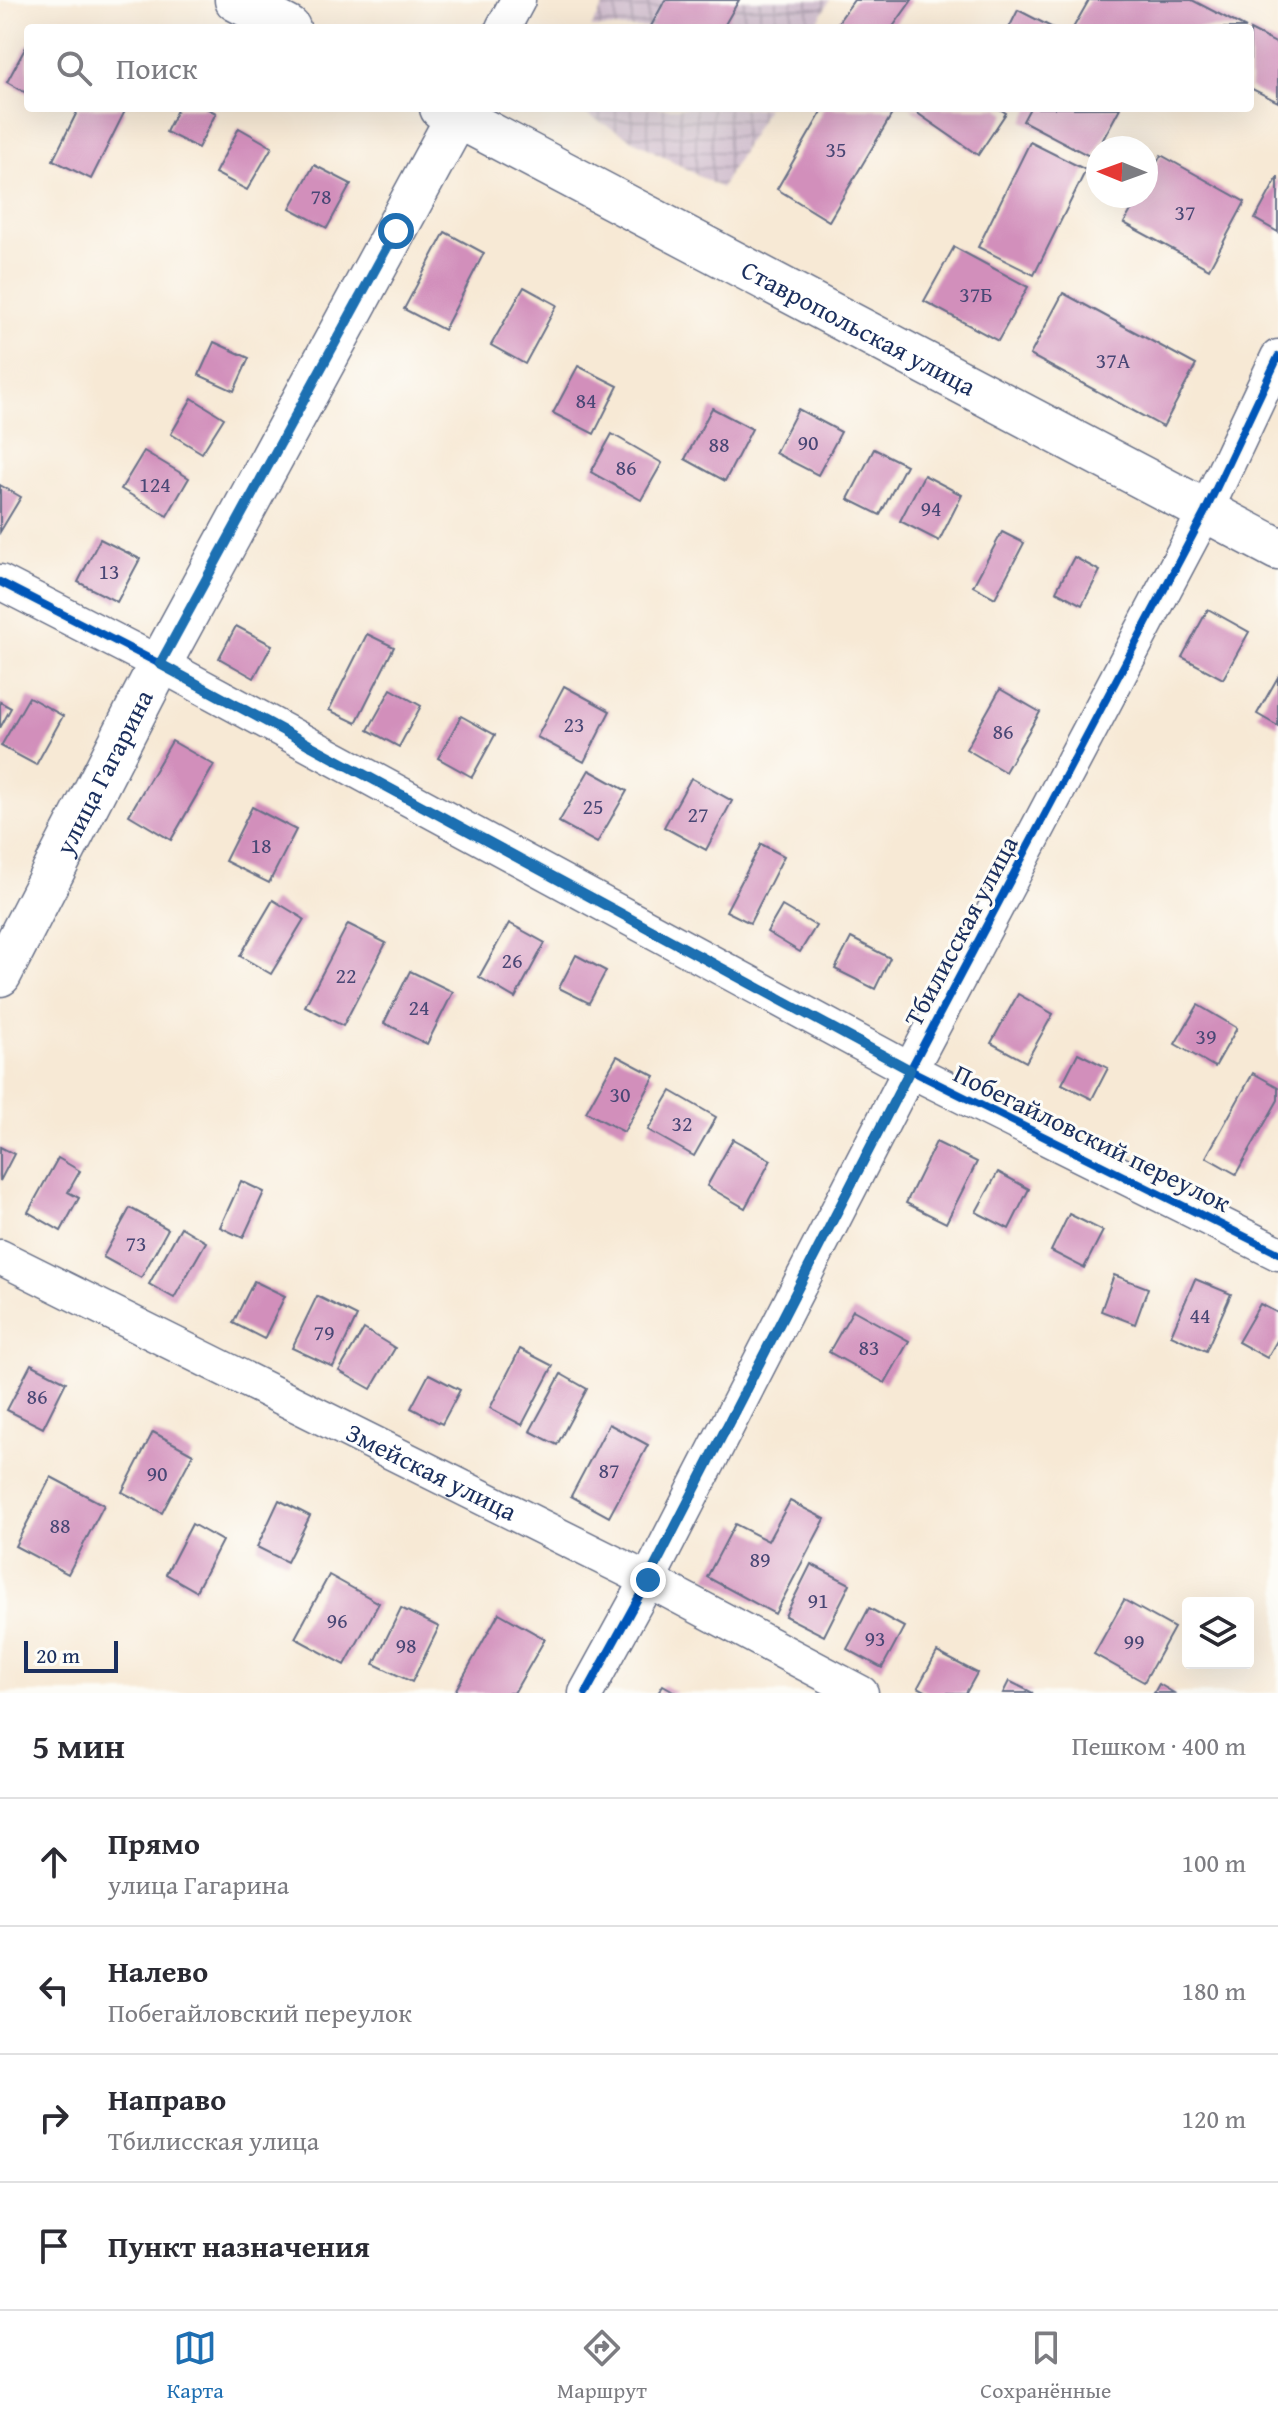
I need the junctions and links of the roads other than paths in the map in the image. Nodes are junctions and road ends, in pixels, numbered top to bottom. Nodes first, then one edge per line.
1 (236, 0) edge
2 (518, 0) edge
3 (281, 24) edge
4 (505, 24) edge
5 (452, 112) edge
6 (455, 112) edge
7 (1278, 357) edge
8 (1205, 512) junction
9 (1278, 549) edge
10 (0, 582) edge
11 (160, 664) junction
12 (0, 975) edge
13 (910, 1070) junction
14 (1278, 1253) edge
15 (0, 1257) edge
16 (648, 1580) junction
17 (586, 1693) edge
18 (861, 1693) edge

1 - 3 street
2 - 4 street
5 - 11 street, улица Гагарина
6 - 8 street, Ставропольская улица
7 - 8 street, Тбилисская улица
8 - 9 street, Ставропольская улица
8 - 13 street, Тбилисская улица
10 - 11 street, Побегайловский переулок
11 - 12 street, улица Гагарина
11 - 13 street, Побегайловский переулок
13 - 14 street, Побегайловский переулок
13 - 16 street, Тбилисская улица
15 - 16 street, Змейская улица
16 - 17 street, Тбилисская улица
16 - 18 street, Змейская улица

